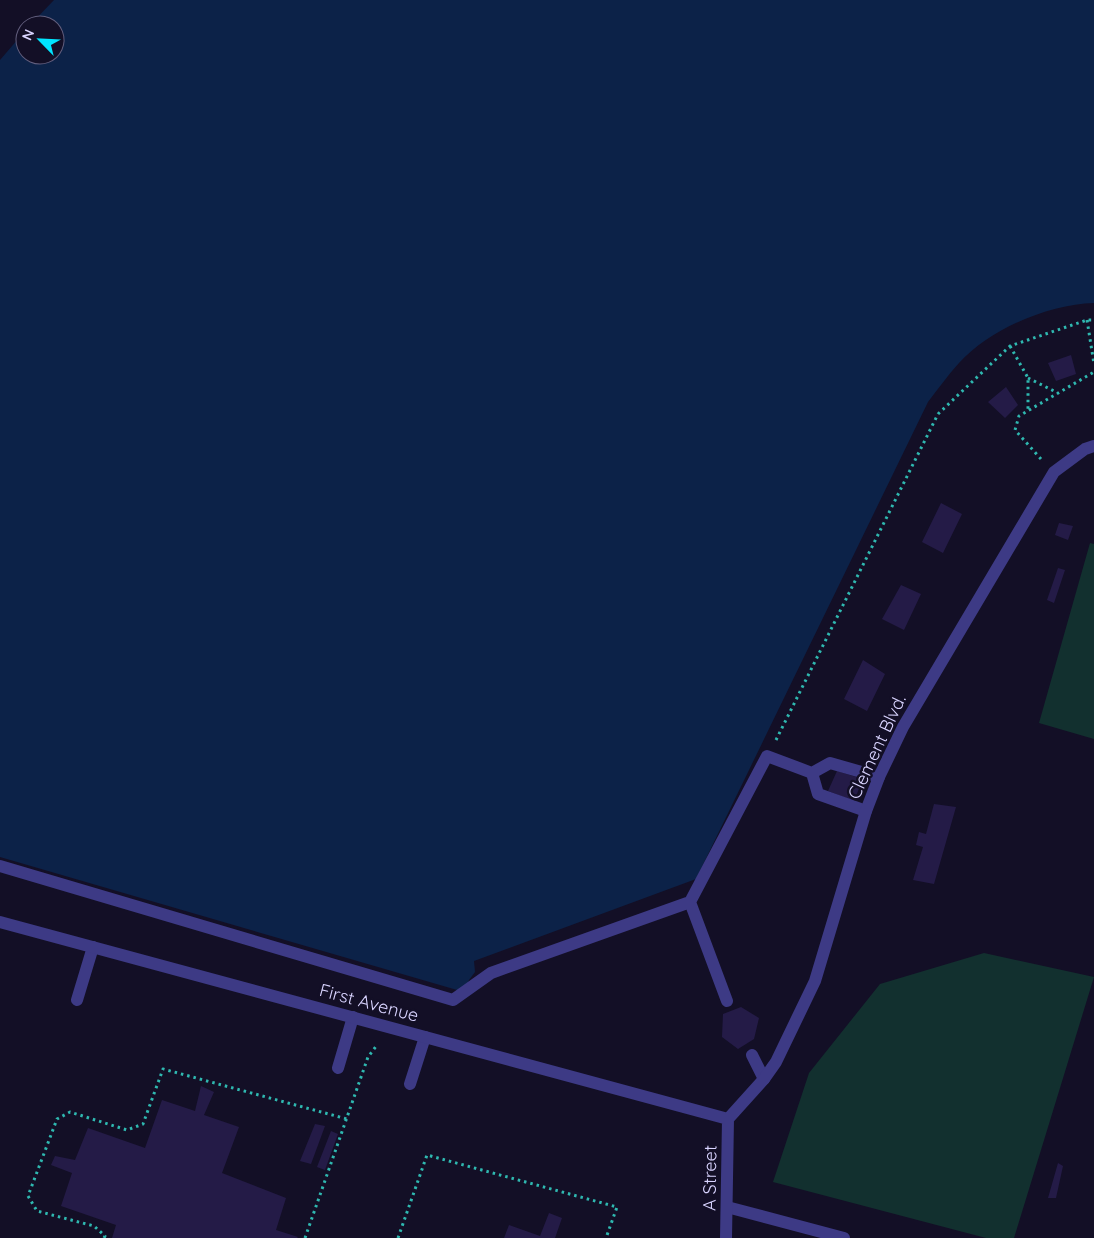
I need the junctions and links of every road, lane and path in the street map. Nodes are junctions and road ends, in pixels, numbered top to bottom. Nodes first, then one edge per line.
1 (1086, 320) junction
2 (1094, 320) edge
3 (1010, 346) junction
4 (1094, 364) edge
5 (1094, 372) edge
6 (1028, 378) junction
7 (1058, 393) junction
8 (1028, 411) junction
9 (1094, 446) edge
10 (1054, 472) junction
11 (768, 756) junction
12 (812, 773) junction
13 (879, 777) junction
14 (866, 811) junction
15 (0, 866) edge
16 (690, 902) junction
17 (0, 922) edge
18 (93, 947) junction
19 (78, 1000) dead end
20 (727, 1002) dead end
21 (353, 1017) junction
22 (390, 1027) junction
23 (425, 1037) junction
24 (752, 1055) dead end
25 (338, 1068) dead end
26 (764, 1079) junction
27 (410, 1084) dead end
28 (347, 1119) junction
29 (728, 1119) junction
30 (727, 1208) junction
31 (104, 1238) edge
32 (305, 1238) edge
33 (398, 1238) edge
34 (606, 1238) edge
35 (726, 1238) edge
36 (844, 1238) edge

1 - 2 path
1 - 3 path
1 - 4 path
3 - 6 path
3 - 11 path
5 - 7 path
6 - 7 path
6 - 8 path
7 - 8 path
8 - 10 path
9 - 10 street, Clement Blvd.
10 - 13 street, Clement Blvd.
11 - 12 street
11 - 16 street
12 - 13 street
12 - 14 street
13 - 14 street, Clement Blvd.
14 - 26 street, Clement Blvd.
15 - 16 street
16 - 20 street
17 - 18 street, First Avenue
18 - 19 street
18 - 21 street, First Avenue
21 - 22 street, First Avenue
21 - 25 street
22 - 23 street, First Avenue
22 - 28 path
23 - 27 street
23 - 29 street, First Avenue
24 - 26 street
26 - 29 street, Clement Blvd.
28 - 31 path
28 - 32 path
29 - 30 street, A Street
30 - 35 street, A Street
30 - 36 street
33 - 34 path

